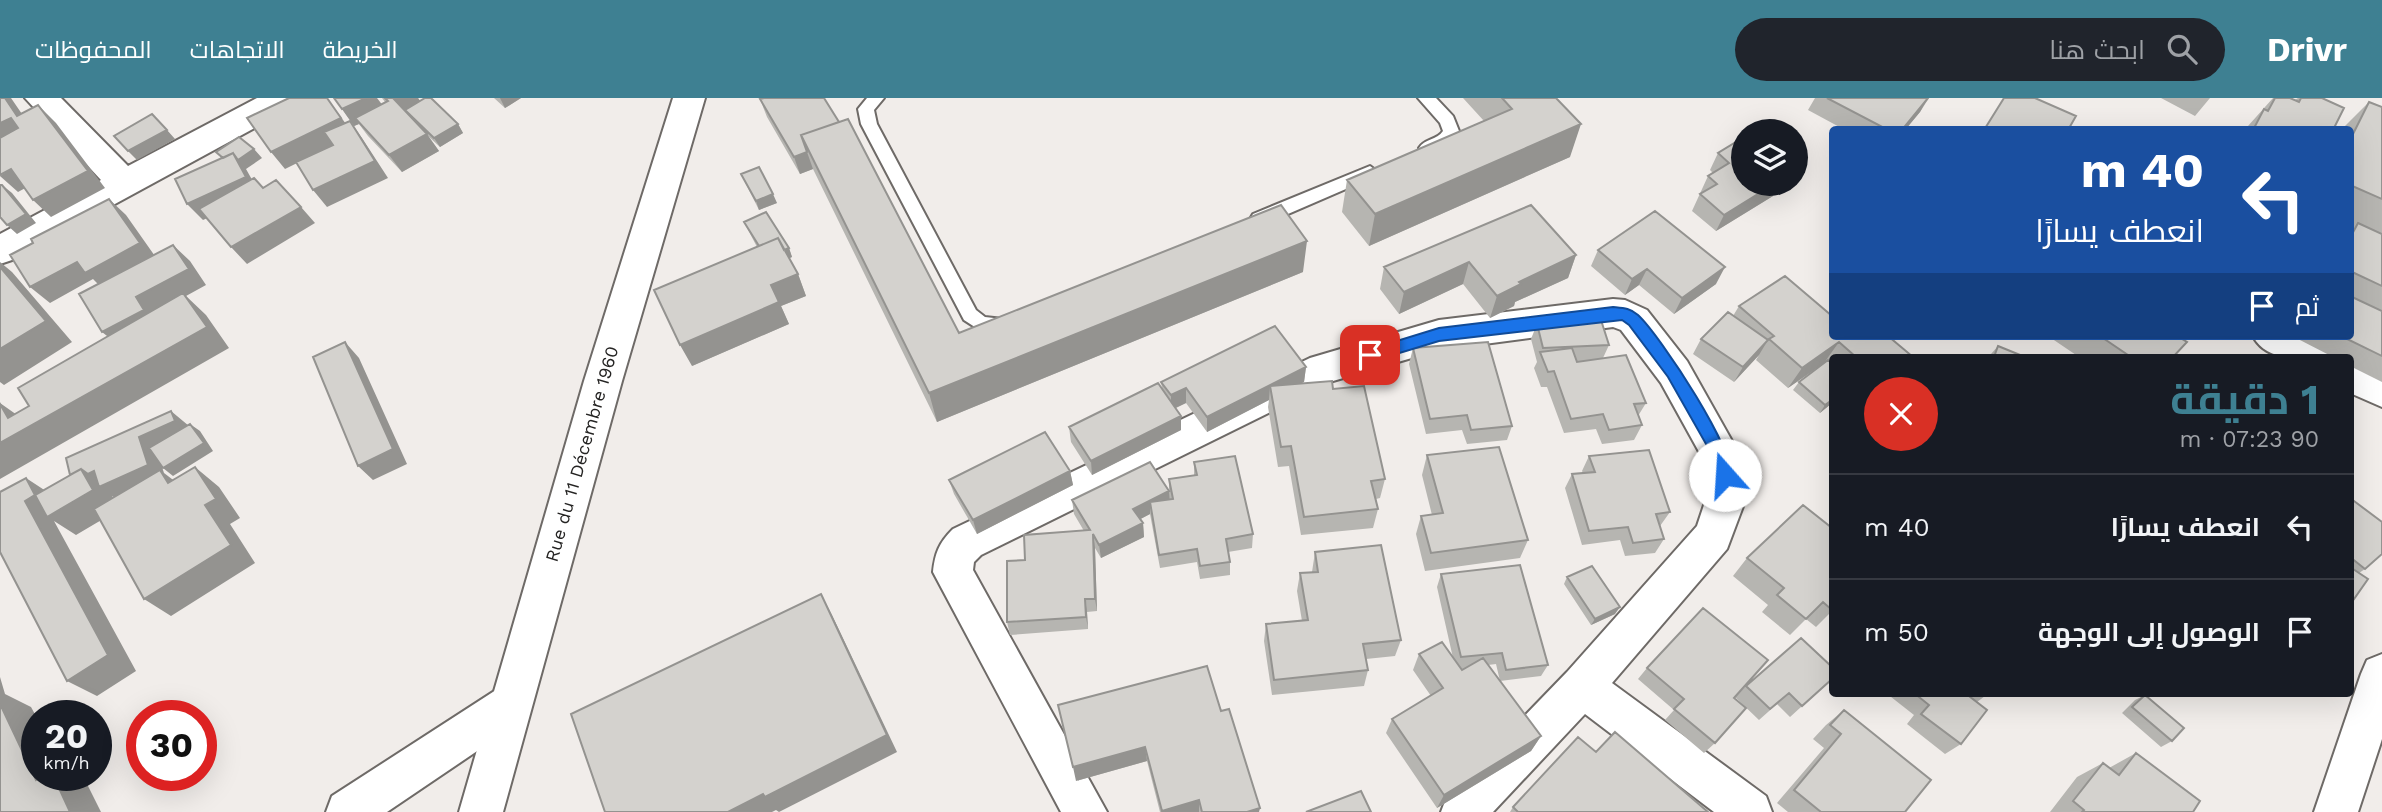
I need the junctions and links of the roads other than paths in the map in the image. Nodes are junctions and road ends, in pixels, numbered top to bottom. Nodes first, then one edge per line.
1 (41, 98) edge
2 (284, 98) edge
3 (689, 98) edge
4 (876, 98) edge
5 (1426, 98) edge
6 (1407, 156) edge
7 (1381, 167) edge
8 (124, 183) junction
9 (1241, 227) edge
10 (0, 250) edge
11 (1024, 319) edge
12 (2279, 340) edge
13 (2307, 354) edge
14 (2354, 378) edge
15 (2382, 391) edge
16 (2382, 674) edge
17 (1582, 685) junction
18 (511, 704) junction
19 (1746, 811) edge
20 (348, 812) edge
21 (481, 812) edge
22 (1086, 812) edge
23 (1463, 812) edge
24 (2336, 812) edge

1 - 8 street
2 - 8 street
3 - 18 street, Rue du 11 Décembre 1960
4 - 11 lane
5 - 6 lane
7 - 9 lane
8 - 10 street
12 - 13 street
14 - 15 street
16 - 24 street
17 - 19 street
17 - 22 street
17 - 23 street
18 - 20 street
18 - 21 street, Rue du 11 Décembre 1960

